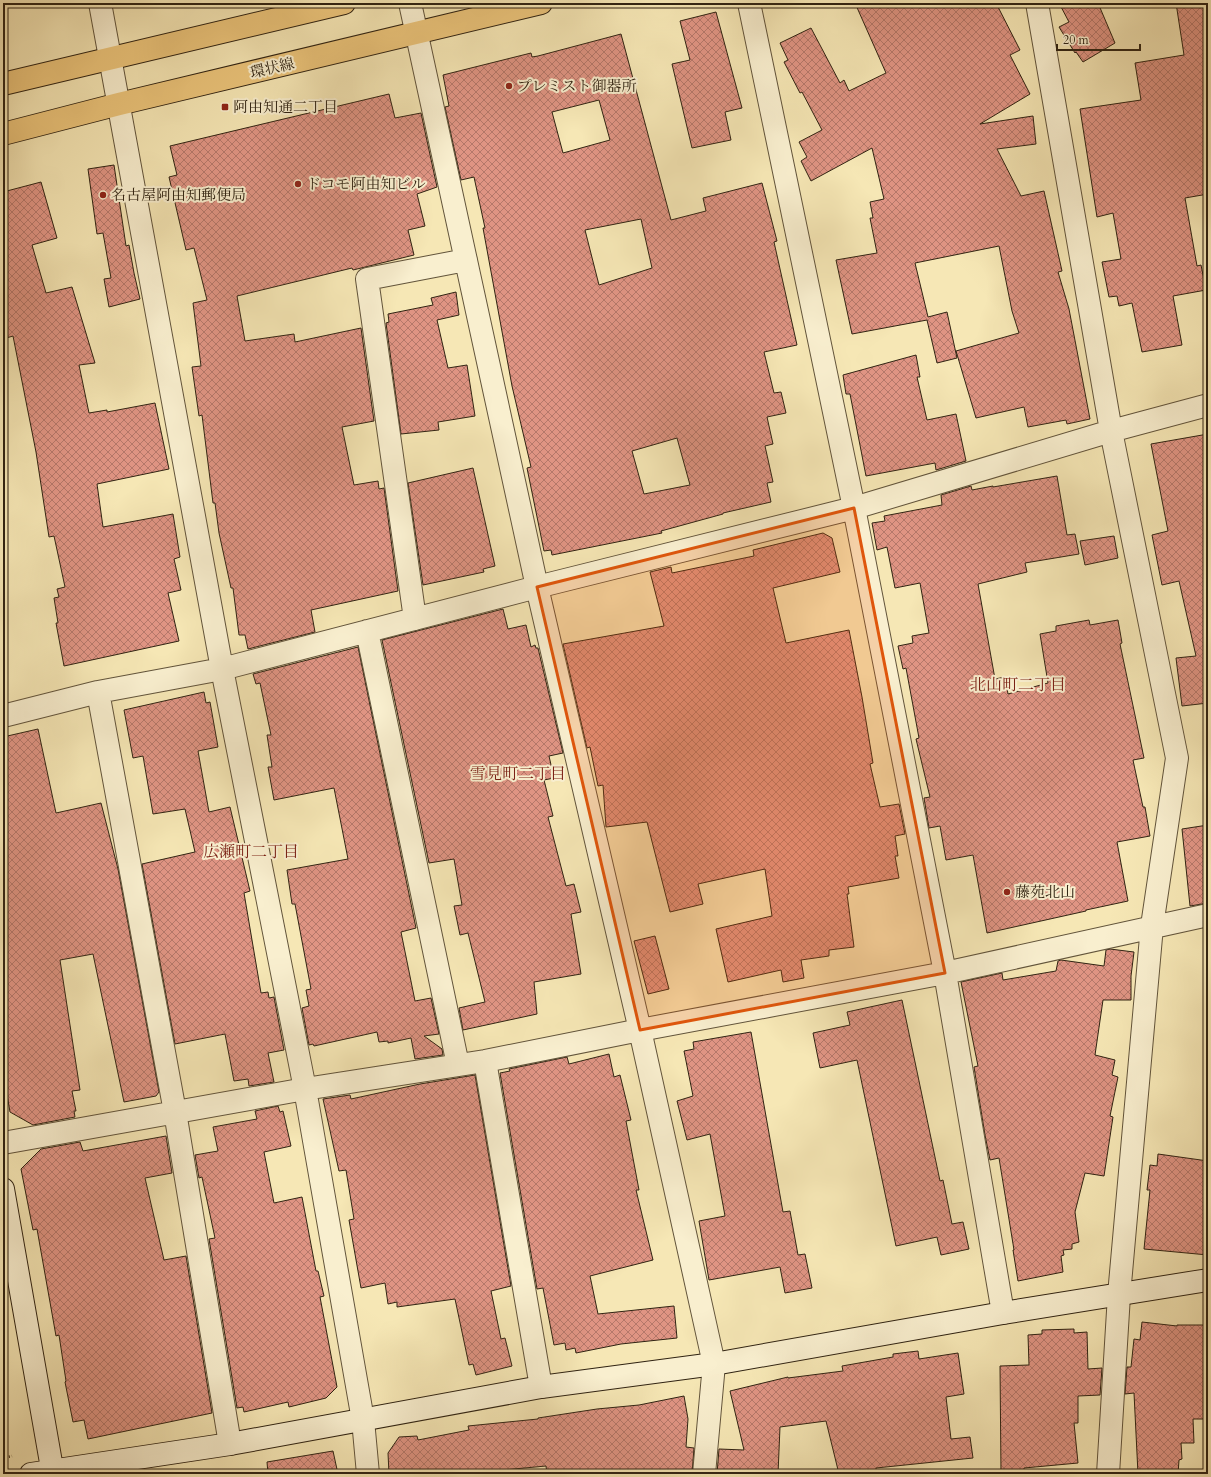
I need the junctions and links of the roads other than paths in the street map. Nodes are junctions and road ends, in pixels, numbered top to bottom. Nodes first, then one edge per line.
1 (100, 3) edge
2 (344, 3) edge
3 (410, 3) edge
4 (541, 3) edge
5 (749, 3) edge
6 (1037, 3) edge
7 (417, 33) junction
8 (110, 58) junction
9 (3, 84) edge
10 (119, 104) junction
11 (3, 134) edge
12 (466, 260) junction
13 (1208, 405) edge
14 (1111, 431) junction
15 (854, 508) junction
16 (537, 587) junction
17 (415, 619) junction
18 (367, 631) junction
19 (222, 669) junction
20 (98, 692) junction
21 (3, 716) edge
22 (1208, 915) edge
23 (1152, 926) junction
24 (945, 973) junction
25 (640, 1030) junction
26 (485, 1061) junction
27 (458, 1065) junction
28 (305, 1089) junction
29 (175, 1112) junction
30 (3, 1143) edge
31 (3, 1189) edge
32 (1208, 1280) edge
33 (1119, 1295) junction
34 (1003, 1313) junction
35 (714, 1364) junction
36 (541, 1387) junction
37 (363, 1420) junction
38 (230, 1444) junction
39 (45, 1473) edge
40 (368, 1474) edge
41 (704, 1474) edge
42 (1108, 1474) edge

1 - 8 street
2 - 8 main road
3 - 7 street
4 - 7 main road, 環状線
5 - 15 street
6 - 14 street
7 - 10 main road, 環状線
7 - 12 street
8 - 9 main road
8 - 10 street
10 - 11 main road, 環状線
10 - 19 street
12 - 16 street
12 - 17 street
13 - 14 street
14 - 15 street
14 - 23 street
15 - 16 street
15 - 24 street
16 - 17 street
16 - 25 street
17 - 18 street
18 - 19 street
18 - 27 street
19 - 20 street
19 - 28 street
20 - 21 street
20 - 29 street
22 - 23 street
23 - 24 street
23 - 33 street
24 - 25 street
24 - 34 street
25 - 26 street
25 - 35 street
26 - 27 street
26 - 36 street
27 - 28 street
28 - 29 street
28 - 37 street
29 - 30 street
29 - 38 street
31 - 39 street
32 - 33 street
33 - 34 street
33 - 42 street
34 - 35 street
35 - 36 street
35 - 41 street
36 - 37 street
37 - 38 street
37 - 40 street
38 - 39 street

